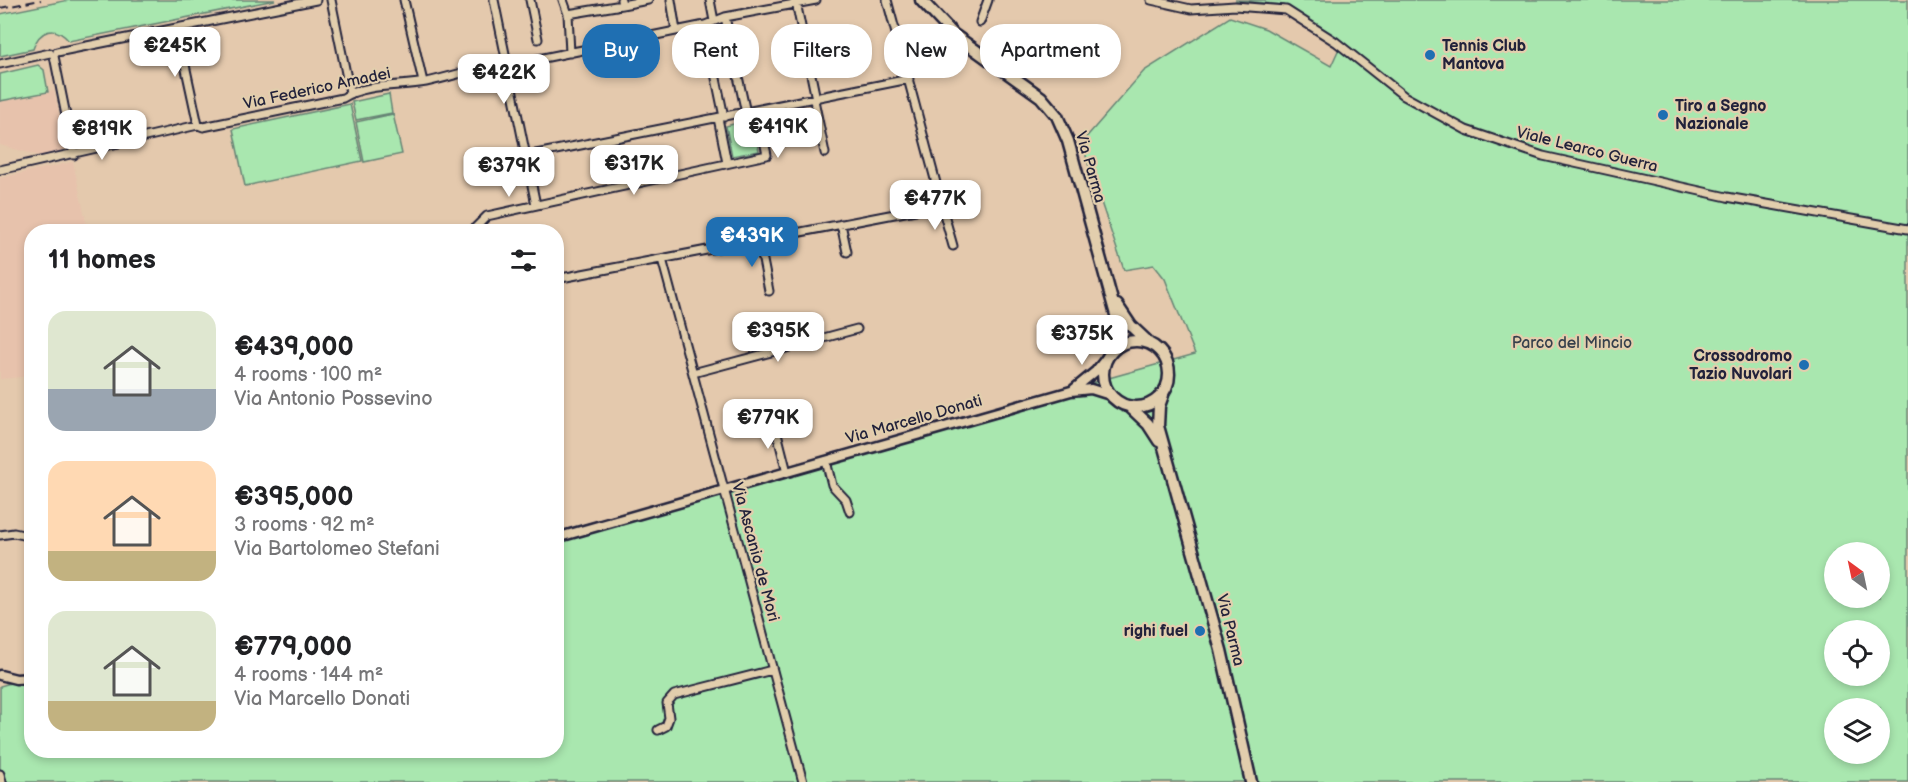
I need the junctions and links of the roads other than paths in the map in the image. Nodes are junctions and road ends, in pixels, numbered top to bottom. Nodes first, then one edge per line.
1 (316, 0) edge
2 (331, 0) edge
3 (404, 0) edge
4 (494, 0) edge
5 (531, 0) edge
6 (563, 0) edge
7 (648, 0) edge
8 (671, 0) edge
9 (710, 0) edge
10 (816, 0) edge
11 (887, 0) edge
12 (921, 0) edge
13 (988, 0) edge
14 (1151, 0) edge
15 (622, 2) edge
16 (796, 2) edge
17 (568, 14) junction
18 (725, 17) junction
19 (714, 21) junction
20 (980, 22) dead end
21 (675, 24) edge
22 (707, 24) edge
23 (179, 29) junction
24 (672, 32) edge
25 (538, 39) dead end
26 (570, 53) junction
27 (54, 54) junction
28 (0, 64) edge
29 (509, 65) junction
30 (714, 78) edge
31 (909, 79) junction
32 (423, 82) junction
33 (350, 93) junction
34 (815, 100) junction
35 (758, 111) junction
36 (746, 113) junction
37 (721, 118) junction
38 (198, 125) junction
39 (825, 153) dead end
40 (74, 155) junction
41 (526, 156) junction
42 (727, 164) junction
43 (0, 170) edge
44 (937, 203) junction
45 (536, 205) junction
46 (479, 224) edge
47 (841, 225) junction
48 (1908, 229) edge
49 (759, 240) junction
50 (953, 246) dead end
51 (847, 252) dead end
52 (662, 259) junction
53 (564, 277) edge
54 (769, 291) dead end
55 (1112, 297) junction
56 (857, 329) dead end
57 (1150, 343) junction
58 (1110, 353) junction
59 (693, 373) junction
60 (1071, 391) junction
61 (1110, 395) junction
62 (1163, 395) junction
63 (1130, 407) junction
64 (774, 421) dead end
65 (1165, 452) junction
66 (826, 461) junction
67 (787, 472) junction
68 (724, 490) junction
69 (850, 512) dead end
70 (0, 535) edge
71 (23, 535) dead end
72 (564, 536) edge
73 (772, 670) junction
74 (0, 675) edge
75 (24, 678) edge
76 (658, 730) dead end
77 (0, 774) edge
78 (3, 782) edge
79 (803, 782) edge
80 (1251, 782) edge

1 - 23 street
2 - 33 street
3 - 32 street
4 - 29 street
5 - 25 street
6 - 17 street
7 - 15 street
8 - 21 street
9 - 19 street
10 - 16 street, Via Federico Amadei
11 - 31 street
12 - 55 main road, Via Parma
13 - 20 street
14 - 48 street, Viale Learco Guerra
15 - 17 street
16 - 18 street, Via Federico Amadei
16 - 34 street
17 - 26 street
18 - 19 street, Via Federico Amadei
18 - 36 street
19 - 22 street, Via Federico Amadei
23 - 27 street
23 - 38 street
24 - 26 street, Via Federico Amadei
26 - 29 street, Via Federico Amadei
27 - 28 street
27 - 40 street
29 - 32 street, Via Federico Amadei
29 - 41 street
30 - 37 street
31 - 34 street
31 - 44 street
32 - 33 street, Via Federico Amadei
33 - 38 street, Via Federico Amadei
34 - 35 street
34 - 39 street
35 - 36 street
35 - 42 street
36 - 37 street
37 - 41 street
37 - 42 street
38 - 40 street, Via Federico Amadei
40 - 43 street, Via Federico Amadei
41 - 45 street
42 - 45 street
44 - 47 street
44 - 50 street
45 - 46 street
47 - 49 street
47 - 51 street
49 - 52 street
49 - 54 street
52 - 53 street
52 - 59 street, Via Ascanio de Mori
55 - 57 main road, Via Parma
55 - 58 main road, Via Parma
56 - 59 street
57 - 58 main road
57 - 62 main road
58 - 60 street, Via Marcello Donati
58 - 61 main road
59 - 68 street, Via Ascanio de Mori
60 - 61 street, Via Marcello Donati
60 - 66 street, Via Marcello Donati
61 - 63 main road
62 - 63 main road
62 - 65 main road, Via Parma
63 - 65 main road, Via Parma
64 - 67 street
65 - 80 main road, Via Parma
66 - 67 street, Via Marcello Donati
66 - 69 street
67 - 68 street, Via Marcello Donati
68 - 72 street, Via Marcello Donati
68 - 73 street, Via Ascanio de Mori
70 - 71 street
73 - 76 street
73 - 79 street, Via Ascanio de Mori
74 - 75 street
77 - 78 street

